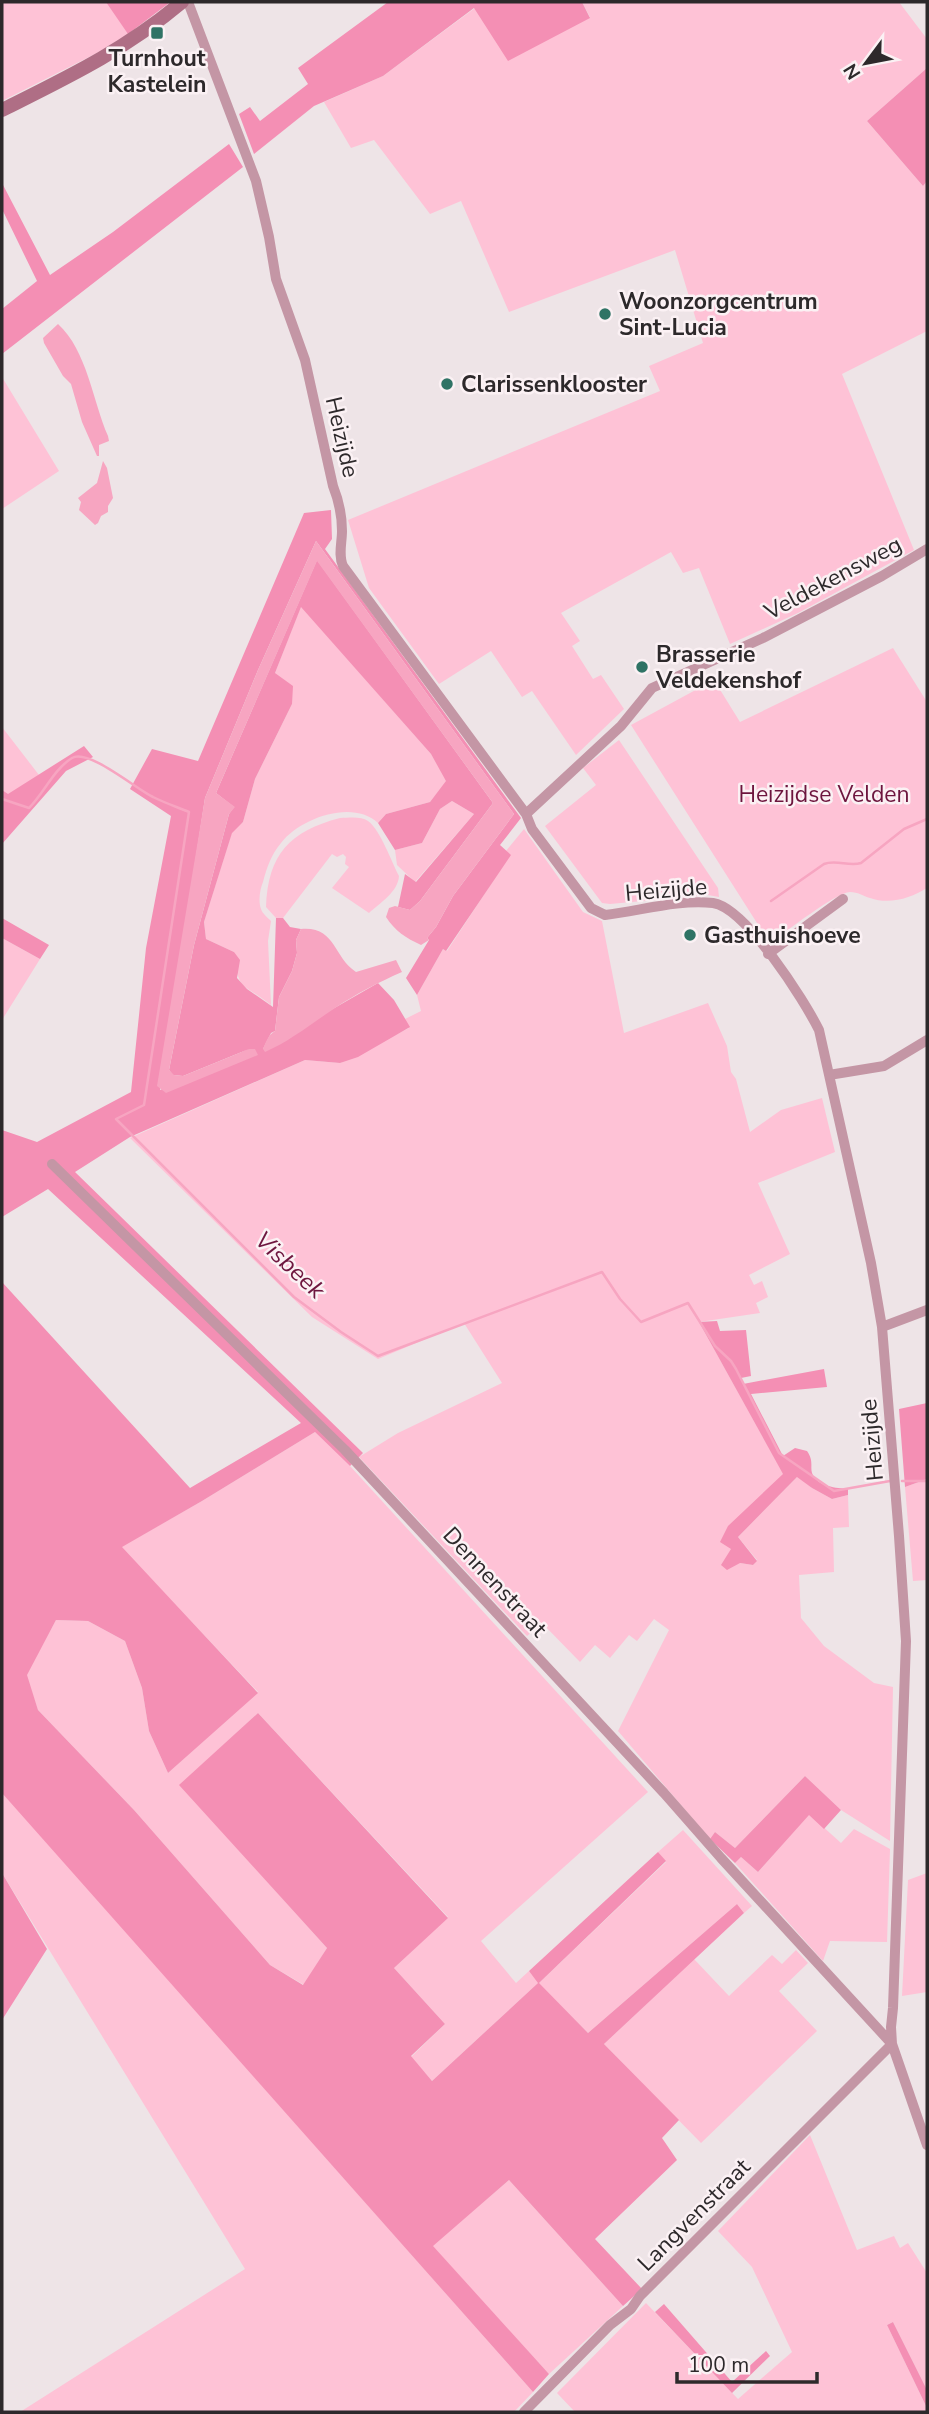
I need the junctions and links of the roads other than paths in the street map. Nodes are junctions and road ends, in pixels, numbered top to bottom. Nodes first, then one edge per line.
1 (182, 2) edge
2 (188, 2) edge
3 (2, 110) edge
4 (927, 549) edge
5 (526, 814) junction
6 (843, 899) dead end
7 (768, 954) junction
8 (927, 1040) edge
9 (829, 1075) junction
10 (52, 1164) dead end
11 (927, 1310) edge
12 (882, 1327) junction
13 (892, 2044) junction
14 (927, 2145) edge
15 (524, 2412) edge

1 - 3 street
2 - 5 street, Heizijde
4 - 5 street, Veldekensweg
5 - 7 street, Heizijde
6 - 7 street
7 - 9 street, Heizijde
8 - 9 street
9 - 12 street, Heizijde
10 - 13 street, Dennenstraat
11 - 12 street
12 - 13 street, Heizijde
13 - 14 street, Heizijde
13 - 15 street, Langvenstraat

